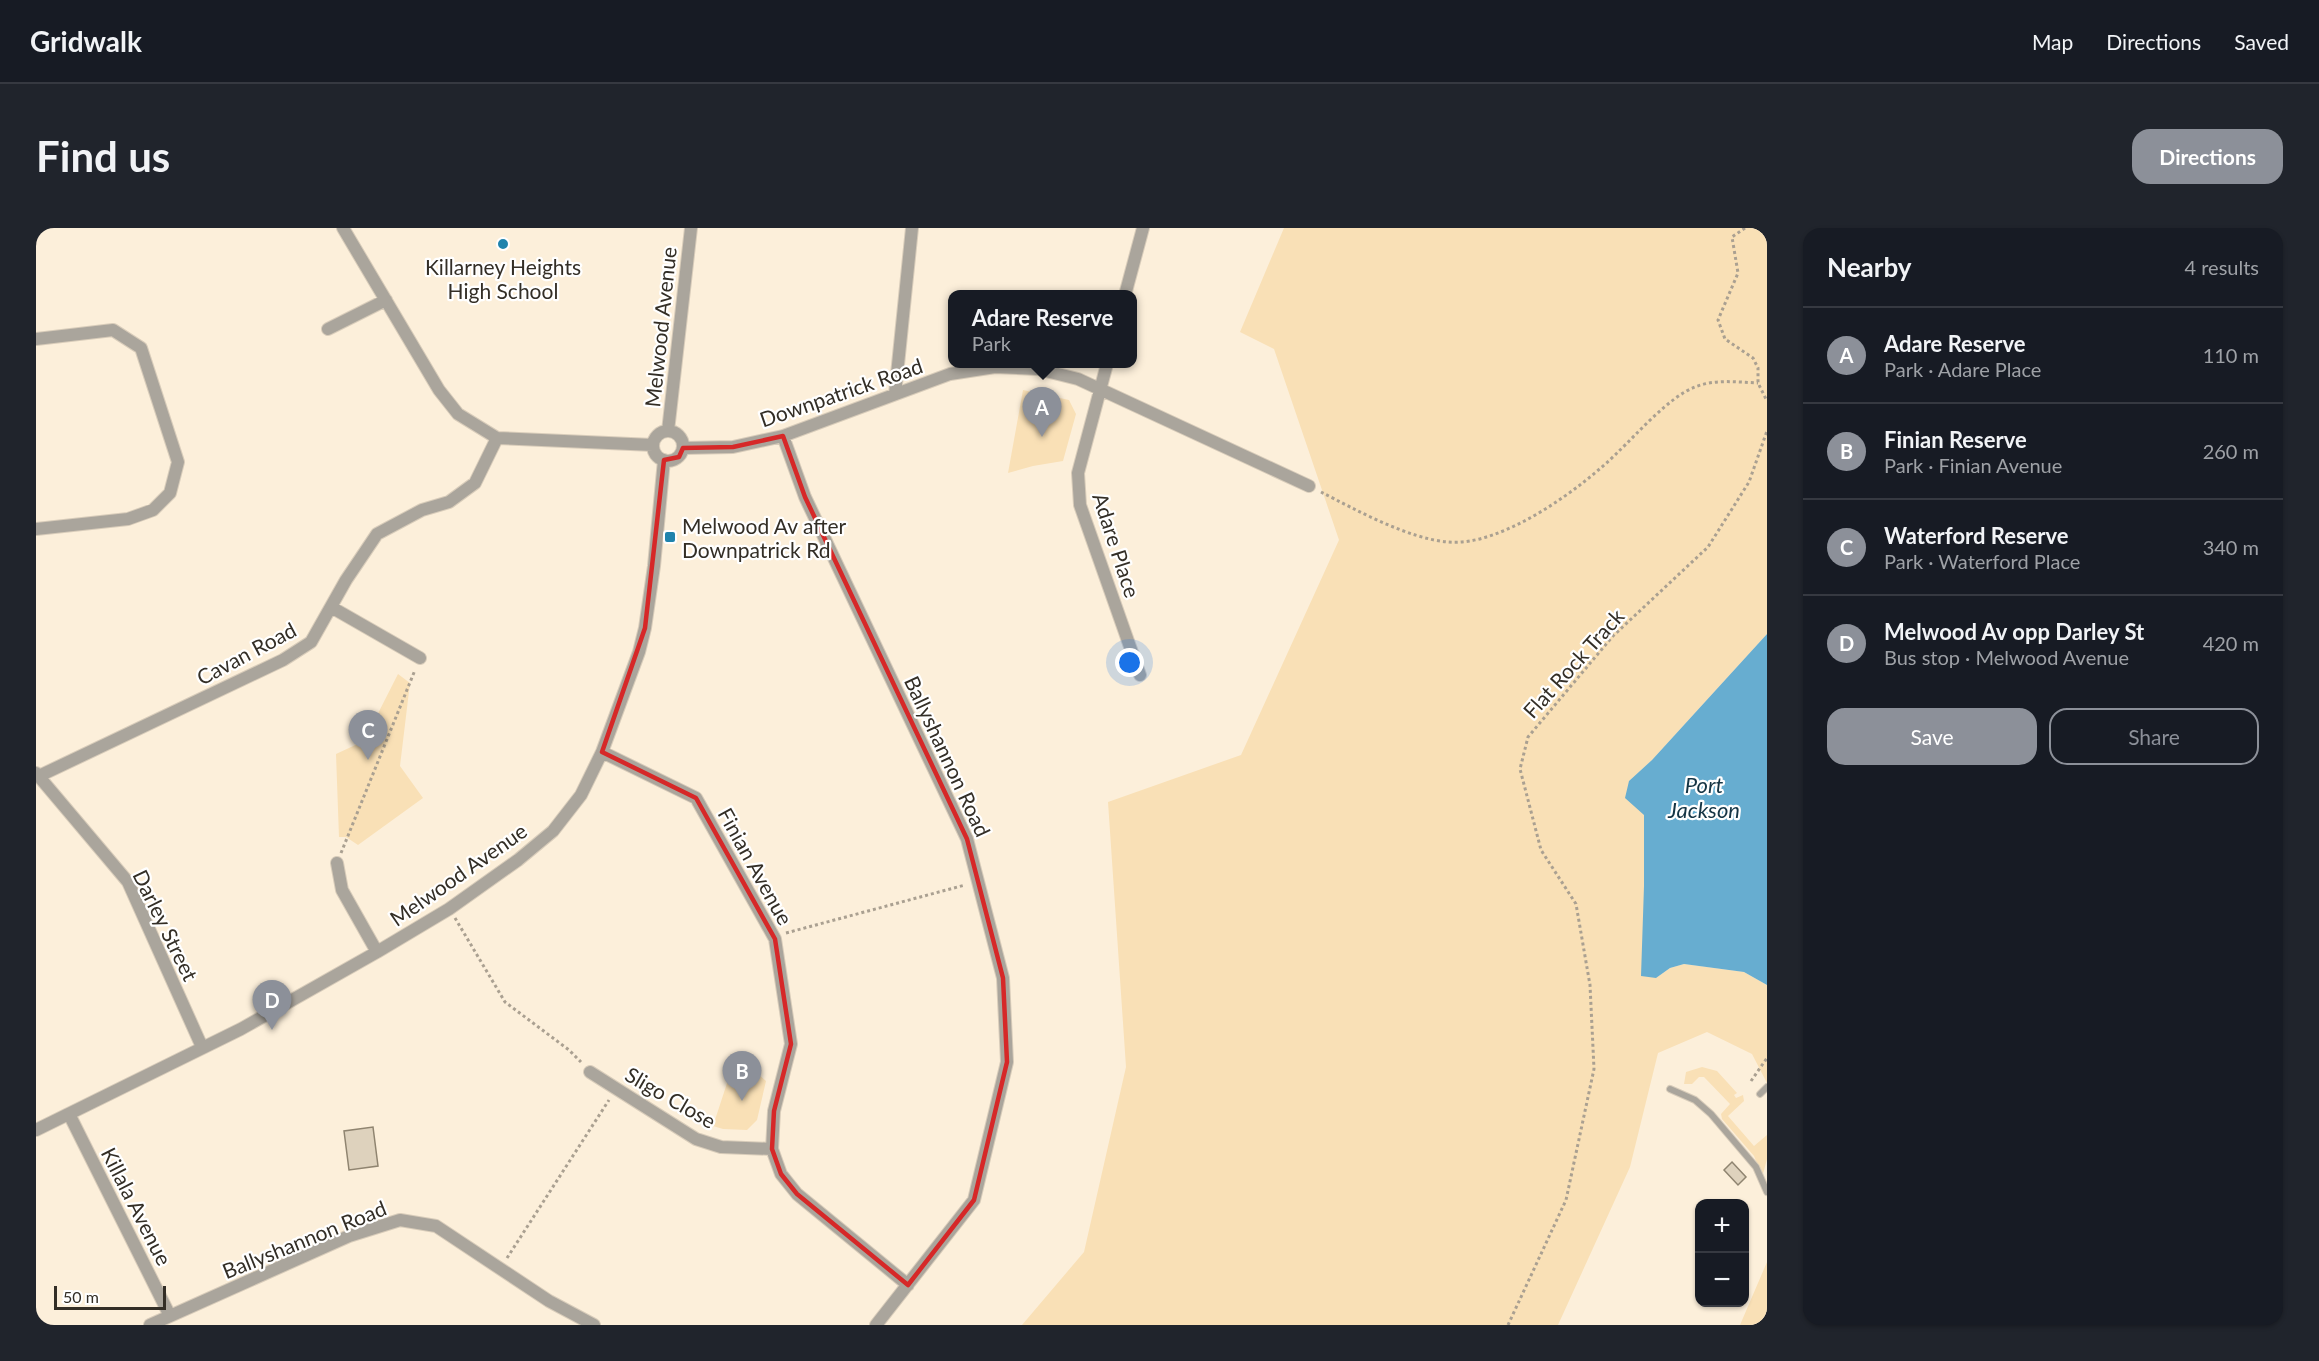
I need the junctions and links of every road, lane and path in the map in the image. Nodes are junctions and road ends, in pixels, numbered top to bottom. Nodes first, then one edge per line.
1 (343, 228) edge
2 (691, 228) edge
3 (912, 228) edge
4 (1143, 228) edge
5 (1745, 228) edge
6 (1126, 290) edge
7 (386, 300) junction
8 (328, 329) dead end
9 (36, 339) edge
10 (989, 368) edge
11 (1016, 368) edge
12 (1106, 368) edge
13 (1758, 383) junction
14 (1100, 390) junction
15 (895, 394) junction
16 (1767, 401) edge
17 (668, 430) junction
18 (1767, 431) edge
19 (783, 436) junction
20 (497, 438) junction
21 (653, 445) junction
22 (683, 448) junction
23 (664, 460) junction
24 (1309, 486) joint
25 (36, 529) edge
26 (332, 607) junction
27 (420, 658) joint
28 (1140, 675) dead end
29 (602, 752) junction
30 (37, 775) edge
31 (337, 863) joint
32 (979, 882) junction
33 (449, 909) junction
34 (775, 939) junction
35 (378, 952) junction
36 (202, 1047) junction
37 (1767, 1058) edge
38 (591, 1072) joint
39 (1751, 1081) dead end
40 (1767, 1087) edge
41 (616, 1089) junction
42 (1670, 1089) dead end
43 (1760, 1094) dead end
44 (69, 1114) junction
45 (36, 1130) edge
46 (772, 1149) junction
47 (1767, 1192) edge
48 (501, 1268) junction
49 (908, 1285) junction
50 (170, 1316) junction
51 (150, 1325) edge
52 (594, 1325) edge
53 (876, 1325) edge
54 (1508, 1325) edge

1 - 7 street
2 - 17 street, Melwood Avenue
3 - 15 street
4 - 6 street
5 - 13 path
7 - 8 street
7 - 20 street
9 - 25 street
10 - 15 street, Downpatrick Road
11 - 14 street, Downpatrick Road
12 - 14 street, Adare Place
13 - 16 path
13 - 24 path
14 - 24 street, Downpatrick Road
14 - 28 street, Adare Place
15 - 19 street, Downpatrick Road
17 - 21 street
17 - 22 street
18 - 54 path, Flat Rock Track
19 - 22 street, Downpatrick Road
19 - 32 street, Ballyshannon Road
20 - 21 street
20 - 26 street, Cavan Road
21 - 23 street
22 - 23 street
23 - 29 street, Melwood Avenue
26 - 27 street
26 - 30 street, Cavan Road
27 - 31 path
29 - 33 street, Melwood Avenue
29 - 34 street, Finian Avenue
30 - 36 street, Darley Street
31 - 35 street
32 - 34 path
32 - 49 street, Ballyshannon Road
33 - 35 street, Melwood Avenue
33 - 38 path
34 - 46 street, Finian Avenue
35 - 36 street, Melwood Avenue
36 - 44 street, Melwood Avenue
37 - 39 path
38 - 41 street, Sligo Close
40 - 43 lane
41 - 46 street, Sligo Close
41 - 48 path
42 - 47 lane
44 - 45 street, Melwood Avenue
44 - 50 street, Killala Avenue
46 - 49 street, Finian Avenue
48 - 50 street, Ballyshannon Road
48 - 52 street, Ballyshannon Road
49 - 53 street, Ballyshannon Road
50 - 51 street, Ballyshannon Road

